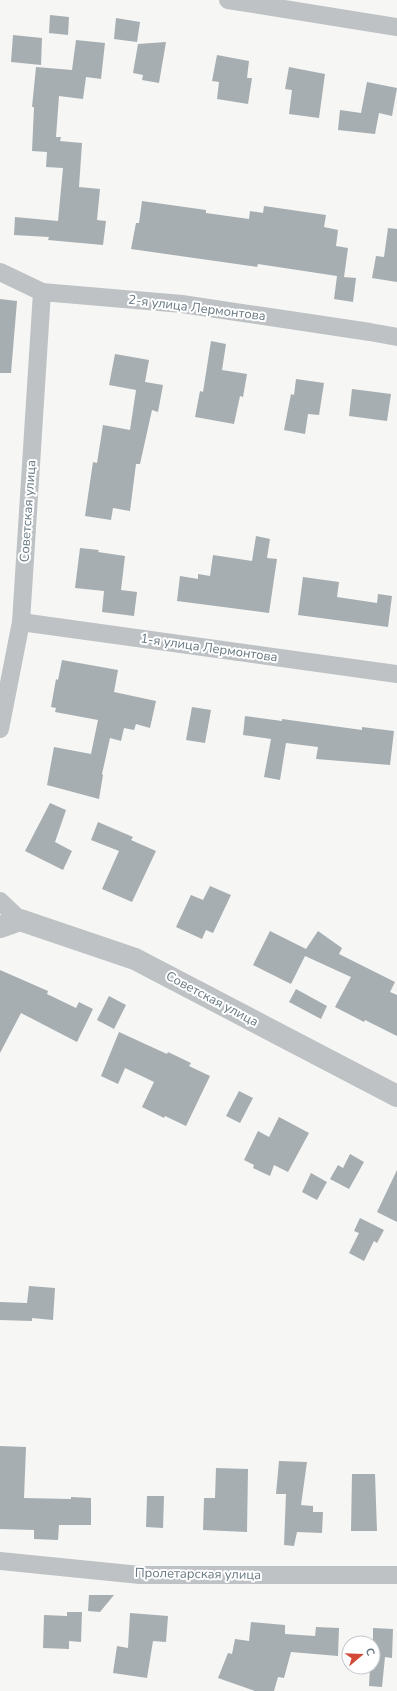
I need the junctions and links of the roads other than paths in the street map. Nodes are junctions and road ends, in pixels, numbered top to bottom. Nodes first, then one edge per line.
1 (228, 0) edge
2 (397, 27) edge
3 (0, 272) edge
4 (42, 292) junction
5 (397, 337) edge
6 (21, 622) junction
7 (397, 674) edge
8 (0, 729) edge
9 (0, 901) edge
10 (10, 923) edge
11 (397, 1096) edge
12 (0, 1561) edge
13 (397, 1575) edge

1 - 2 street
3 - 4 street, 2-я улица Лермонтова
4 - 5 street, 2-я улица Лермонтова
4 - 6 street, Советская улица
6 - 7 street, 1-я улица Лермонтова
6 - 8 street, Советская улица
9 - 10 street, Советская улица
10 - 11 street, Советская улица
12 - 13 street, Пролетарская улица

